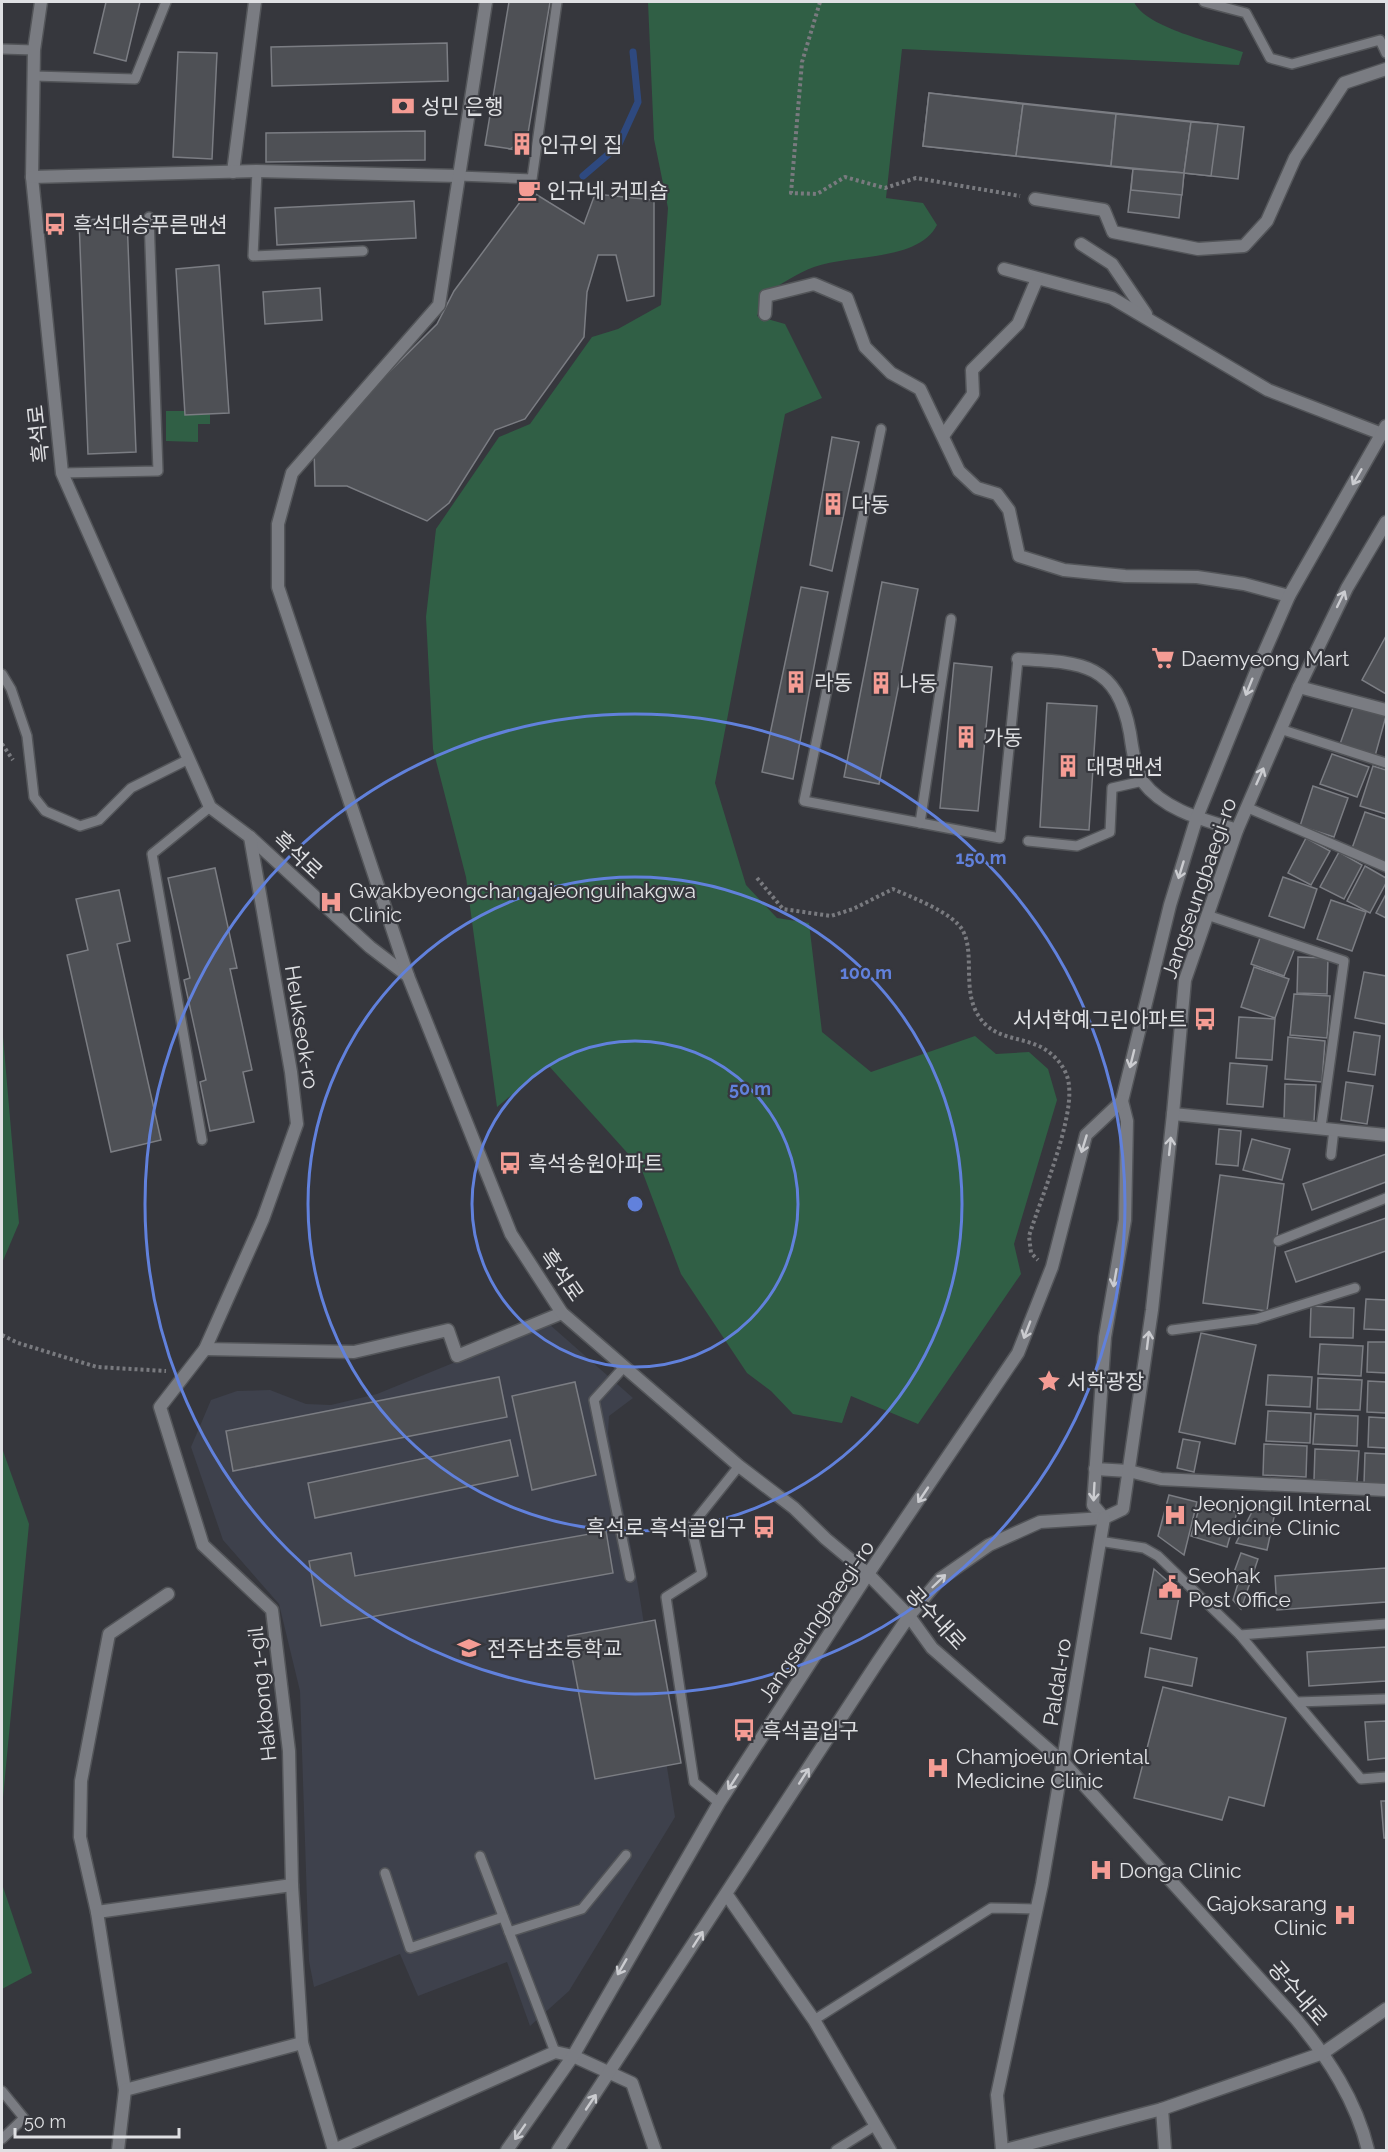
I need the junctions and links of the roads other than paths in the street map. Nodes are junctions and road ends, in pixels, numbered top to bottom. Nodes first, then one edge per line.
1 (41, 2) edge
2 (166, 2) edge
3 (255, 2) edge
4 (486, 2) edge
5 (557, 2) edge
6 (1203, 2) edge
7 (2, 49) edge
8 (34, 50) junction
9 (1386, 53) edge
10 (1386, 69) edge
11 (34, 76) junction
12 (257, 171) junction
13 (233, 172) junction
14 (459, 176) junction
15 (32, 177) junction
16 (1035, 199) road end
17 (148, 217) dead end
18 (1081, 244) dead end
19 (363, 251) dead end
20 (1004, 269) dead end
21 (1037, 279) junction
22 (765, 314) dead end
23 (1149, 317) junction
24 (881, 429) dead end
25 (1384, 430) edge
26 (943, 436) junction
27 (62, 472) junction
28 (1386, 522) edge
29 (1290, 596) junction
30 (951, 619) dead end
31 (1018, 659) joint
32 (2, 674) edge
33 (1299, 687) junction
34 (1386, 710) edge
35 (1280, 729) junction
36 (189, 759) junction
37 (1386, 763) edge
38 (1143, 781) junction
39 (210, 807) junction
40 (1246, 807) junction
41 (1197, 817) junction
42 (920, 823) junction
43 (1237, 830) junction
44 (250, 837) junction
45 (1028, 842) dead end
46 (1386, 867) edge
47 (1207, 915) junction
48 (408, 976) junction
49 (1122, 1101) junction
50 (1173, 1114) junction
51 (1328, 1128) junction
52 (1386, 1135) edge
53 (202, 1140) dead end
54 (1331, 1155) dead end
55 (1386, 1198) edge
56 (263, 1219) joint
57 (1125, 1220) joint
58 (1278, 1241) dead end
59 (1354, 1288) dead end
60 (562, 1313) junction
61 (1172, 1330) dead end
62 (205, 1349) junction
63 (624, 1366) junction
64 (739, 1466) junction
65 (1095, 1469) junction
66 (1129, 1471) junction
67 (1386, 1490) edge
68 (1104, 1518) junction
69 (1100, 1541) junction
70 (868, 1574) junction
71 (630, 1577) dead end
72 (168, 1594) dead end
73 (909, 1616) junction
74 (1386, 1624) edge
75 (1240, 1635) junction
76 (1386, 1699) edge
77 (1297, 1702) junction
78 (1064, 1762) junction
79 (1386, 1777) edge
80 (719, 1803) junction
81 (626, 1855) dead end
82 (480, 1856) dead end
83 (385, 1873) dead end
84 (292, 1885) junction
85 (727, 1895) junction
86 (1035, 1909) junction
87 (97, 1912) junction
88 (503, 1917) junction
89 (509, 1932) junction
90 (1386, 2009) edge
91 (814, 2020) junction
92 (302, 2043) junction
93 (555, 2052) junction
94 (1323, 2053) junction
95 (573, 2056) junction
96 (610, 2073) junction
97 (125, 2090) junction
98 (2, 2091) edge
99 (1162, 2109) junction
100 (876, 2125) junction
101 (2, 2139) edge
102 (118, 2151) edge
103 (334, 2151) edge
104 (507, 2151) edge
105 (558, 2151) edge
106 (655, 2151) edge
107 (836, 2151) edge
108 (890, 2151) edge
109 (1004, 2151) edge
110 (1165, 2151) edge
111 (1368, 2151) edge

1 - 8 street, 흑석로
2 - 11 lane
3 - 13 street
4 - 14 street
5 - 14 lane
6 - 9 lane
7 - 8 lane
8 - 11 street, 흑석로
10 - 16 street
11 - 15 street, 흑석로
12 - 13 street
12 - 14 street
12 - 19 lane
13 - 15 street
14 - 48 street
15 - 27 street, 흑석로
17 - 27 lane
18 - 23 street
20 - 21 street
21 - 23 street
21 - 26 street
22 - 26 street
23 - 25 street
24 - 42 lane
25 -> 29 street, Jangseungbaegi-ro
26 - 29 street
27 - 36 street, 흑석로
33 -> 28 street, Jangseungbaegi-ro
29 -> 41 street, Jangseungbaegi-ro
30 - 42 lane
31 - 38 street
31 - 42 lane
32 - 36 lane
33 - 34 street
33 - 35 street, Jangseungbaegi-ro
35 - 37 lane
40 -> 35 street, Jangseungbaegi-ro
36 - 39 street, 흑석로
38 - 41 street
38 - 45 lane
39 - 44 street, 흑석로
39 - 53 lane
40 - 43 street, Jangseungbaegi-ro
40 - 46 lane
41 - 43 street
41 -> 49 street, Jangseungbaegi-ro
43 - 47 street, Jangseungbaegi-ro
44 - 48 street, 흑석로
44 - 56 street, Heukseok-ro
47 - 50 street, Jangseungbaegi-ro
47 - 51 lane
48 - 60 street, 흑석로
49 - 57 street, Jangseungbaegi-ro
49 -> 70 street, Jangseungbaegi-ro
50 - 51 street
66 -> 50 street, Jangseungbaegi-ro
51 - 52 street
51 - 54 lane
55 - 58 lane
56 - 62 street, Hakbong 1-gil
57 -> 65 street, Paldal-ro
59 - 61 lane
60 - 62 street
60 - 63 street, 흑석로
62 - 84 street, Hakbong 1-gil
63 - 64 street, 흑석로
63 - 71 lane
64 - 70 street, 흑석로
64 - 80 lane
65 - 66 street
65 -> 68 street, Paldal-ro
66 - 67 street
66 - 68 street, Jangseungbaegi-ro
68 - 69 street, Paldal-ro
73 -> 68 street
69 - 75 lane
69 - 78 street, Paldal-ro
70 - 73 street, 공수내로
70 -> 80 street, Jangseungbaegi-ro
72 - 87 street
73 - 78 street, 공수내로
85 -> 73 street
74 - 75 lane
75 - 77 lane
76 - 77 lane
77 - 79 lane
78 - 86 street, Paldal-ro
78 - 94 street, 공수내로
80 -> 95 street, Jangseungbaegi-ro
81 - 89 lane
82 - 88 lane
83 - 88 lane
84 - 87 street
84 - 92 street, Hakbong 1-gil
85 - 91 street
96 -> 85 street
86 - 91 lane
86 - 109 street, Paldal-ro
87 - 97 street
88 - 89 lane
89 - 93 lane
90 - 94 street
91 - 100 street
92 - 97 street
92 - 103 street, Hakbong 1-gil
93 - 95 street
93 - 103 street
94 - 99 street
94 - 111 street, 공수내로
95 - 96 street
95 -> 104 street, Jangseungbaegi-ro
105 -> 96 street
96 - 106 street
97 - 102 street
98 - 101 lane
99 - 109 street
99 - 110 street
100 - 107 lane
100 - 108 street

